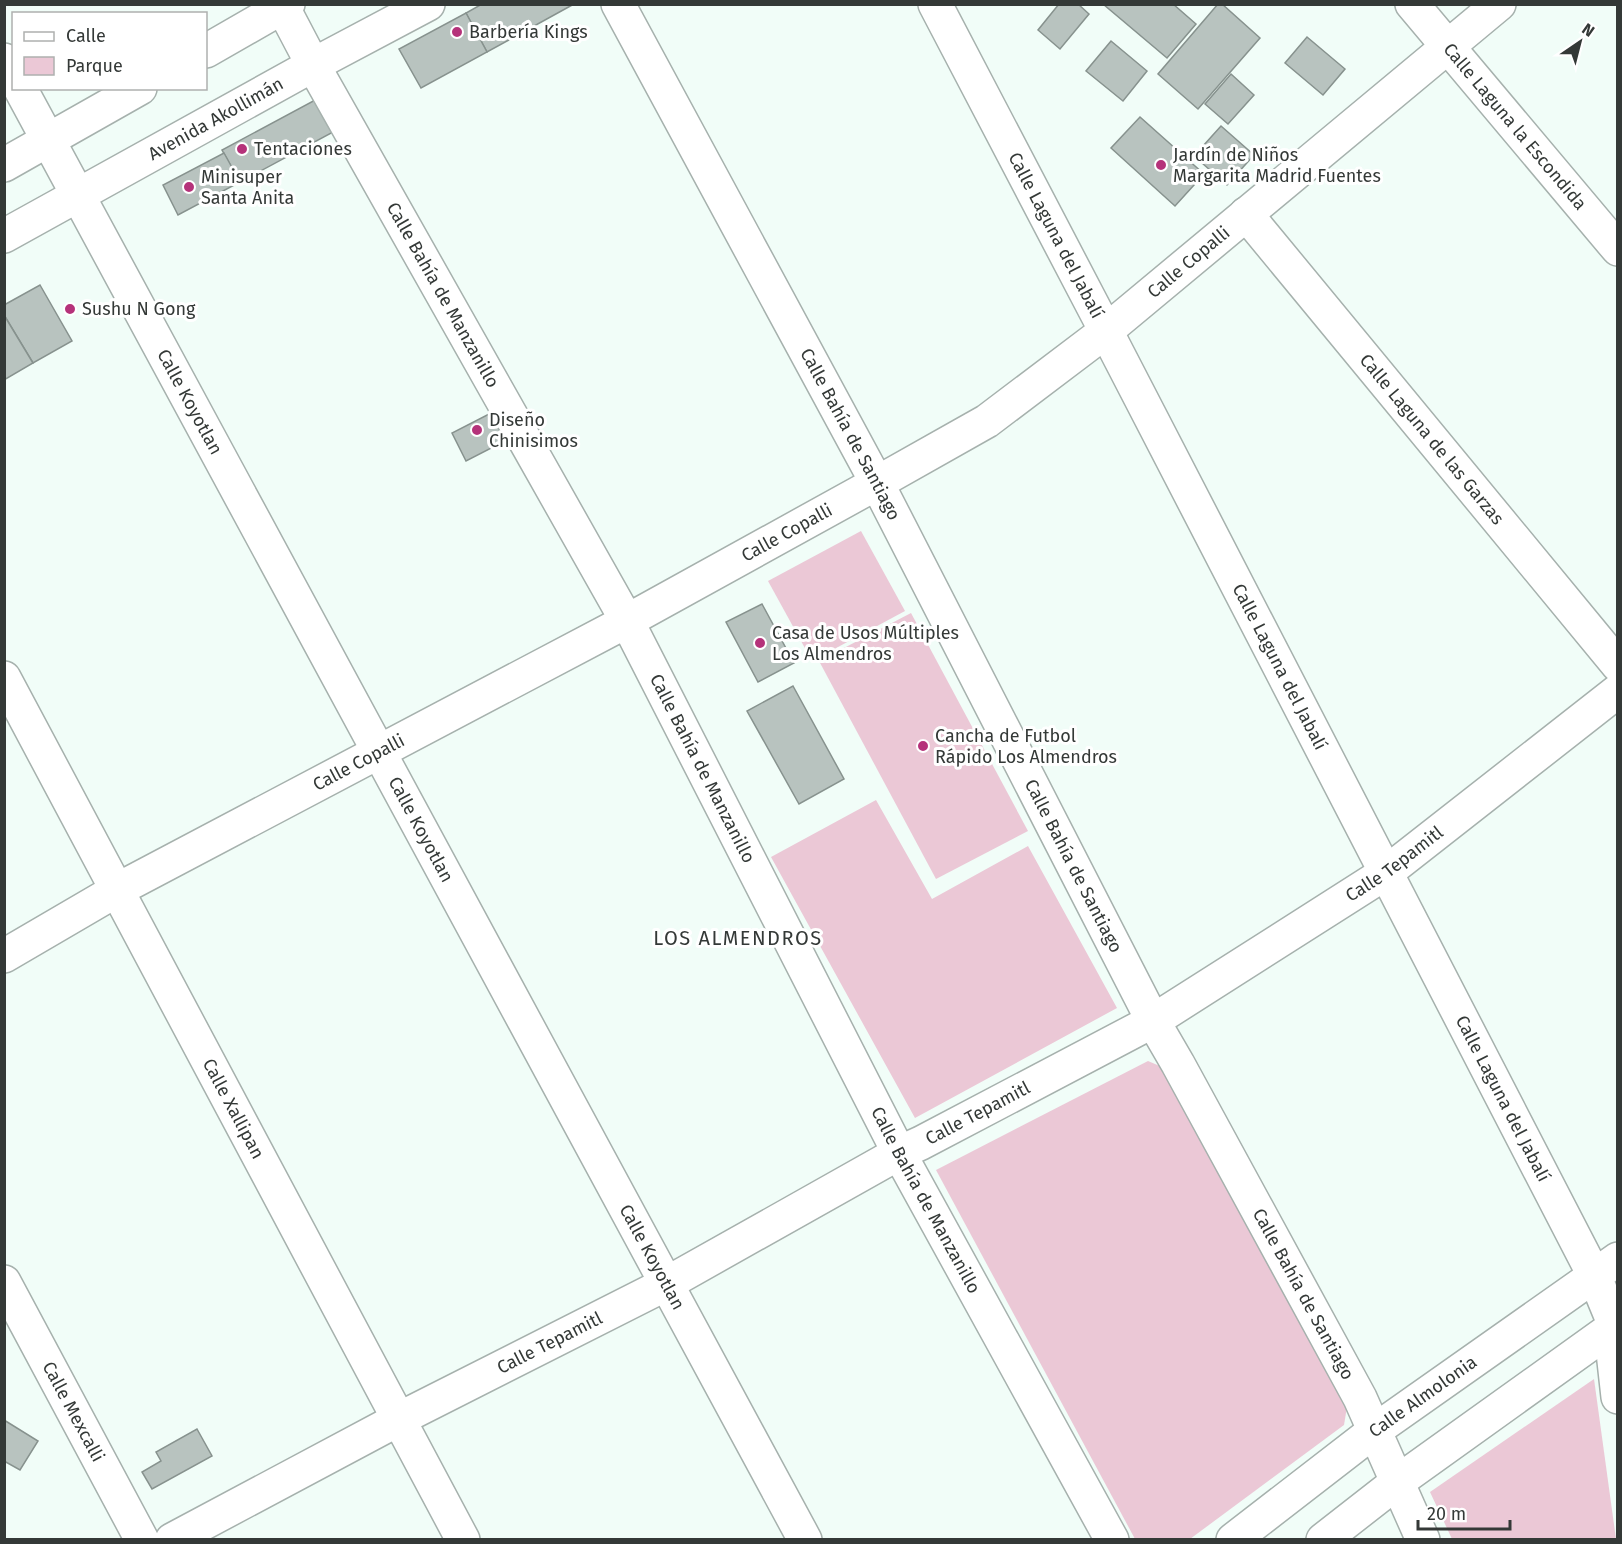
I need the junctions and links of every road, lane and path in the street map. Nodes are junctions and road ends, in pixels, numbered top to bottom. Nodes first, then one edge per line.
1 (428, 4) edge
2 (618, 4) edge
3 (935, 4) edge
4 (1412, 4) edge
5 (1499, 4) edge
6 (284, 5) edge
7 (1448, 47) junction
8 (207, 50) edge
9 (4, 60) edge
10 (313, 65) junction
11 (12, 73) edge
12 (21, 90) edge
13 (137, 90) edge
14 (48, 141) junction
15 (4, 165) edge
16 (78, 196) junction
17 (1246, 214) junction
18 (4, 236) edge
19 (1617, 249) edge
20 (1106, 331) junction
21 (877, 483) junction
22 (627, 621) junction
23 (1617, 665) edge
24 (4, 678) edge
25 (1617, 691) edge
26 (379, 752) junction
27 (1387, 872) junction
28 (117, 890) junction
29 (4, 956) edge
30 (1153, 1020) junction
31 (899, 1153) junction
32 (1606, 1267) edge
33 (4, 1282) edge
34 (666, 1284) junction
35 (1616, 1328) edge
36 (1617, 1397) edge
37 (399, 1419) junction
38 (1374, 1431) junction
39 (1396, 1483) junction
40 (142, 1539) edge
41 (172, 1539) edge
42 (463, 1539) edge
43 (805, 1539) edge
44 (1112, 1539) edge
45 (1233, 1539) edge
46 (1323, 1539) edge
47 (1423, 1539) edge

1 - 10 street, Avenida Akollimán
2 - 21 street, Calle Bahía de Santiago
3 - 20 street, Calle Laguna del Jabalí
4 - 7 street, Calle Laguna la Escondida
5 - 7 street, Calle Copalli
6 - 8 street
6 - 10 street, Calle Bahía de Manzanillo
7 - 17 street, Calle Copalli
7 - 19 street, Calle Laguna la Escondida
9 - 11 street
10 - 16 street, Avenida Akollimán
10 - 22 street, Calle Bahía de Manzanillo
12 - 14 street, Calle Koyotlan
13 - 14 street
14 - 15 street
14 - 16 street, Calle Koyotlan
16 - 18 street, Avenida Akollimán
16 - 26 street, Calle Koyotlan
17 - 20 street, Calle Copalli
17 - 23 street, Calle Laguna de las Garzas
20 - 21 street, Calle Copalli
20 - 27 street, Calle Laguna del Jabalí
21 - 22 street, Calle Copalli
21 - 30 street, Calle Bahía de Santiago
22 - 26 street, Calle Copalli
22 - 31 street, Calle Bahía de Manzanillo
24 - 28 street, Calle Xallipan
25 - 27 street, Calle Tepamitl
26 - 28 street, Calle Copalli
26 - 34 street, Calle Koyotlan
27 - 30 street, Calle Tepamitl
27 - 32 street, Calle Laguna del Jabalí
28 - 29 street, Calle Copalli
28 - 37 street, Calle Xallipan
30 - 31 street, Calle Tepamitl
30 - 38 street, Calle Bahía de Santiago
31 - 34 street, Calle Tepamitl
31 - 44 street, Calle Bahía de Manzanillo
32 - 35 street, Calle Laguna del Jabalí
32 - 38 street, Calle Almolonia
33 - 40 street, Calle Mexcalli
34 - 37 street, Calle Tepamitl
34 - 43 street, Calle Koyotlan
35 - 36 street
35 - 39 street
37 - 41 street, Calle Tepamitl
37 - 42 street, Calle Xallipan
38 - 39 street, Calle Bahía de Santiago
38 - 45 street, Calle Almolonia
39 - 46 street
39 - 47 street, Calle Bahía de Santiago

